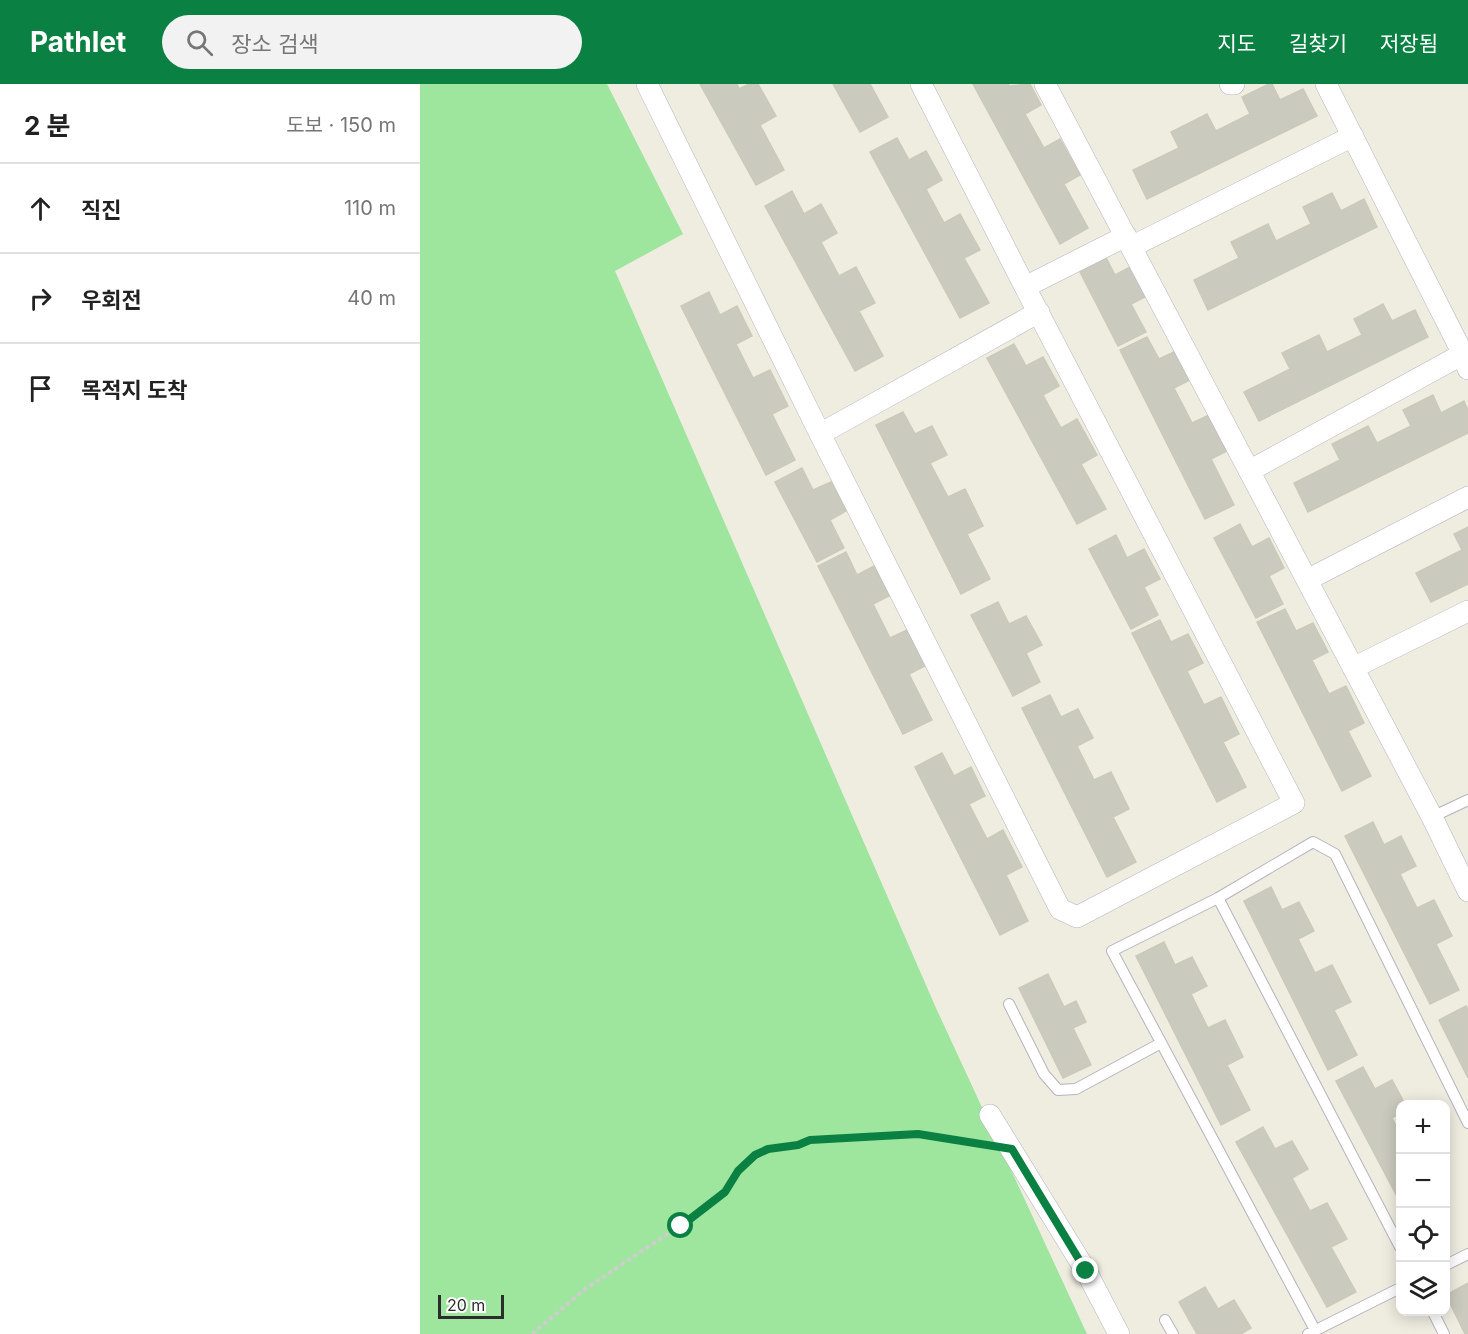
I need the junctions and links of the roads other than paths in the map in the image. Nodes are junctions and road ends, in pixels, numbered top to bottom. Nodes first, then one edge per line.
1 (646, 84) edge
2 (921, 84) edge
3 (1045, 84) edge
4 (1230, 84) edge
5 (1234, 84) edge
6 (1326, 84) edge
7 (1353, 136) junction
8 (1128, 242) junction
9 (1025, 287) junction
10 (1039, 312) junction
11 (1466, 361) edge
12 (820, 434) junction
13 (1249, 471) junction
14 (1468, 497) edge
15 (1307, 580) junction
16 (1468, 611) edge
17 (1353, 668) junction
18 (1468, 800) edge
19 (1432, 817) junction
20 (1468, 891) edge
21 (1218, 898) junction
22 (1009, 1004) dead end
23 (1161, 1043) junction
24 (990, 1115) dead end
25 (1468, 1123) edge
26 (1396, 1237) edge
27 (1468, 1254) edge
28 (1450, 1263) edge
29 (1396, 1290) edge
30 (1435, 1316) edge
31 (1165, 1320) dead end
32 (1311, 1332) edge
33 (1119, 1334) edge
34 (1173, 1334) edge
35 (1444, 1334) edge

1 - 12 street
2 - 9 street
3 - 8 street
4 - 5 street
6 - 7 street
7 - 8 street
7 - 11 street
8 - 9 street
8 - 13 street
9 - 10 street
10 - 12 street
10 - 12 street
11 - 13 street
13 - 15 street
14 - 15 street
15 - 17 street
16 - 17 street
17 - 19 street
18 - 19 lane
19 - 20 street
21 - 23 lane
21 - 25 lane
21 - 26 lane
22 - 23 lane
23 - 32 lane
24 - 33 street
27 - 28 lane
29 - 32 lane
30 - 35 lane
31 - 34 lane

